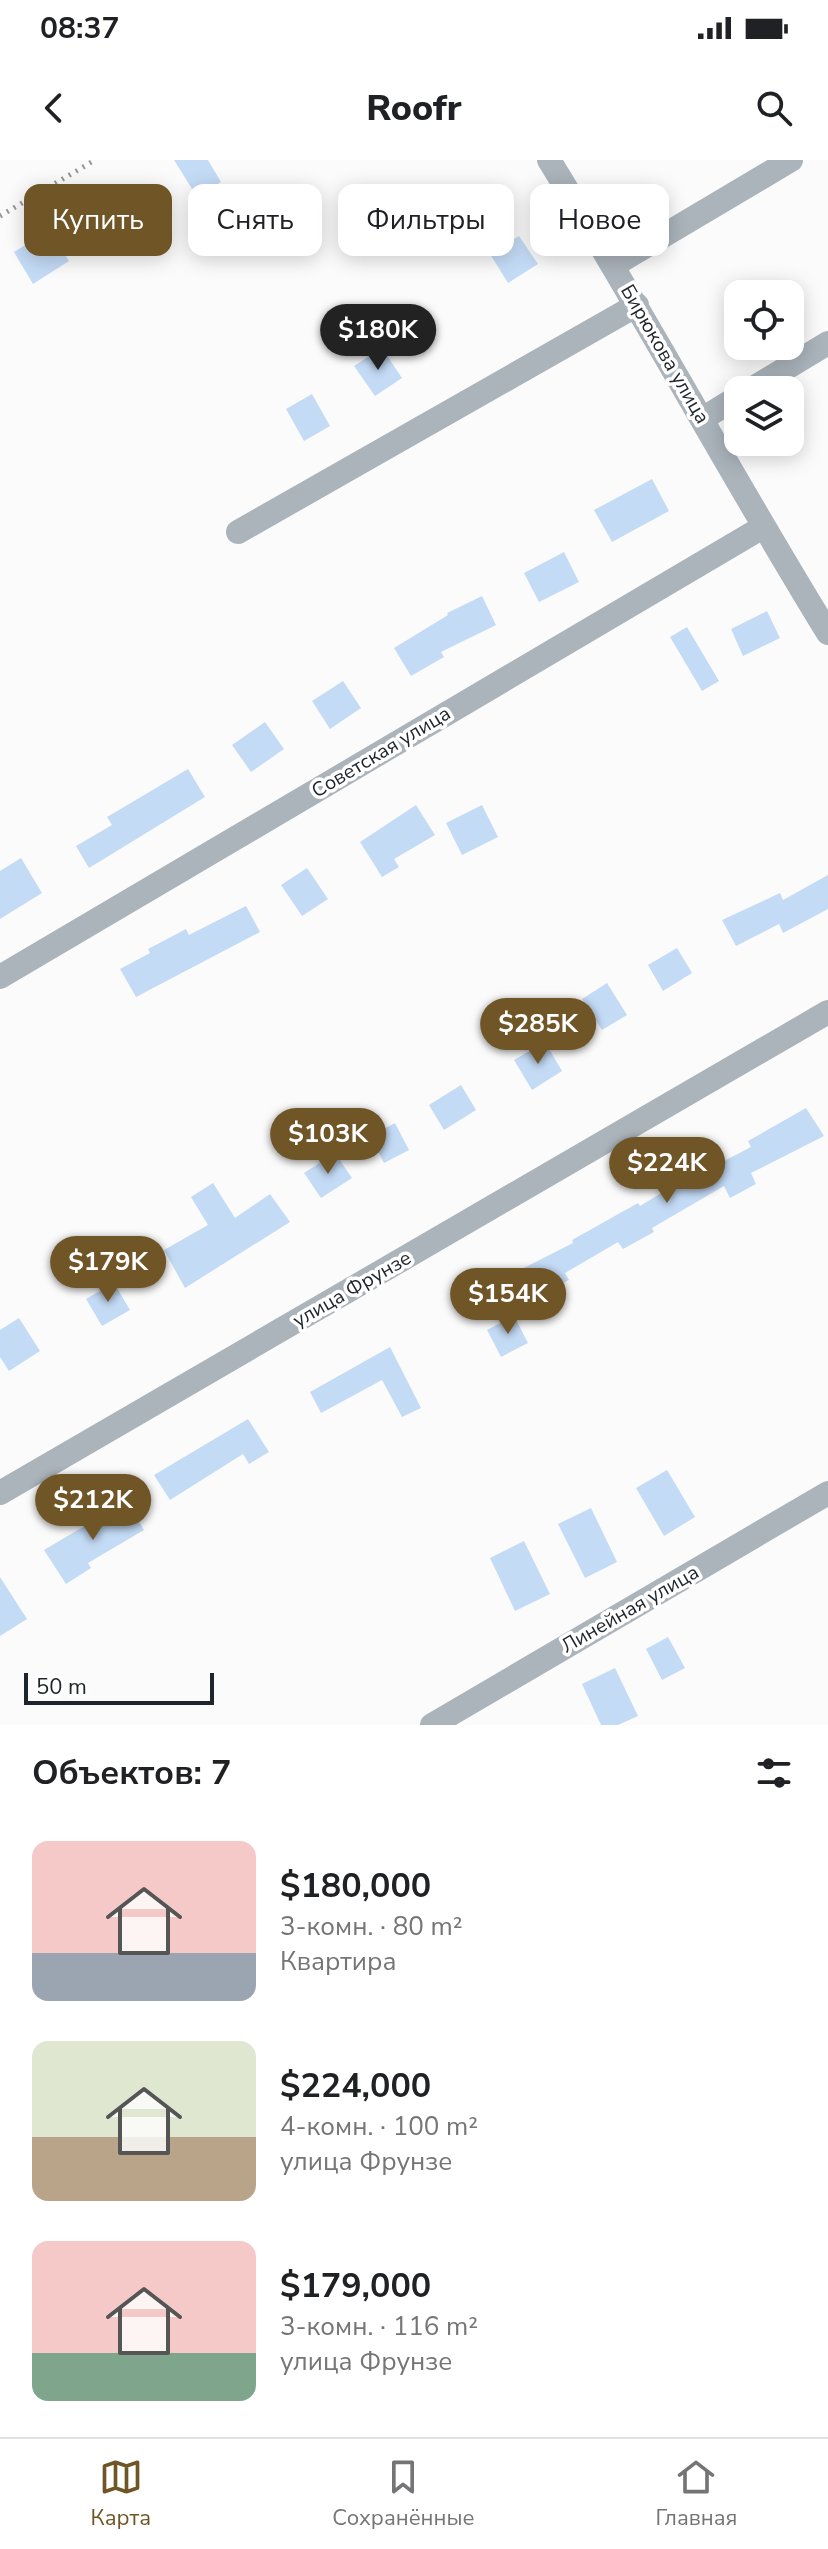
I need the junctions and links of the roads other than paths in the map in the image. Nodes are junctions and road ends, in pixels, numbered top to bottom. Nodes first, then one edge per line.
1 (549, 160) edge
2 (791, 160) edge
3 (614, 265) junction
4 (637, 305) junction
5 (828, 343) edge
6 (773, 376) edge
7 (724, 406) edge
8 (702, 419) junction
9 (763, 527) junction
10 (238, 532) dead end
11 (828, 633) edge
12 (0, 977) edge
13 (828, 1012) edge
14 (0, 1493) edge
15 (828, 1493) edge
16 (432, 1725) edge

1 - 3 street, Бирюкова улица
2 - 3 street
3 - 4 street, Бирюкова улица
4 - 8 street, Бирюкова улица
4 - 10 street
5 - 6 street
7 - 8 street
8 - 9 street, Бирюкова улица
9 - 11 street, Бирюкова улица
9 - 12 street, Советская улица
13 - 14 street, улица Фрунзе
15 - 16 street, Линейная улица

